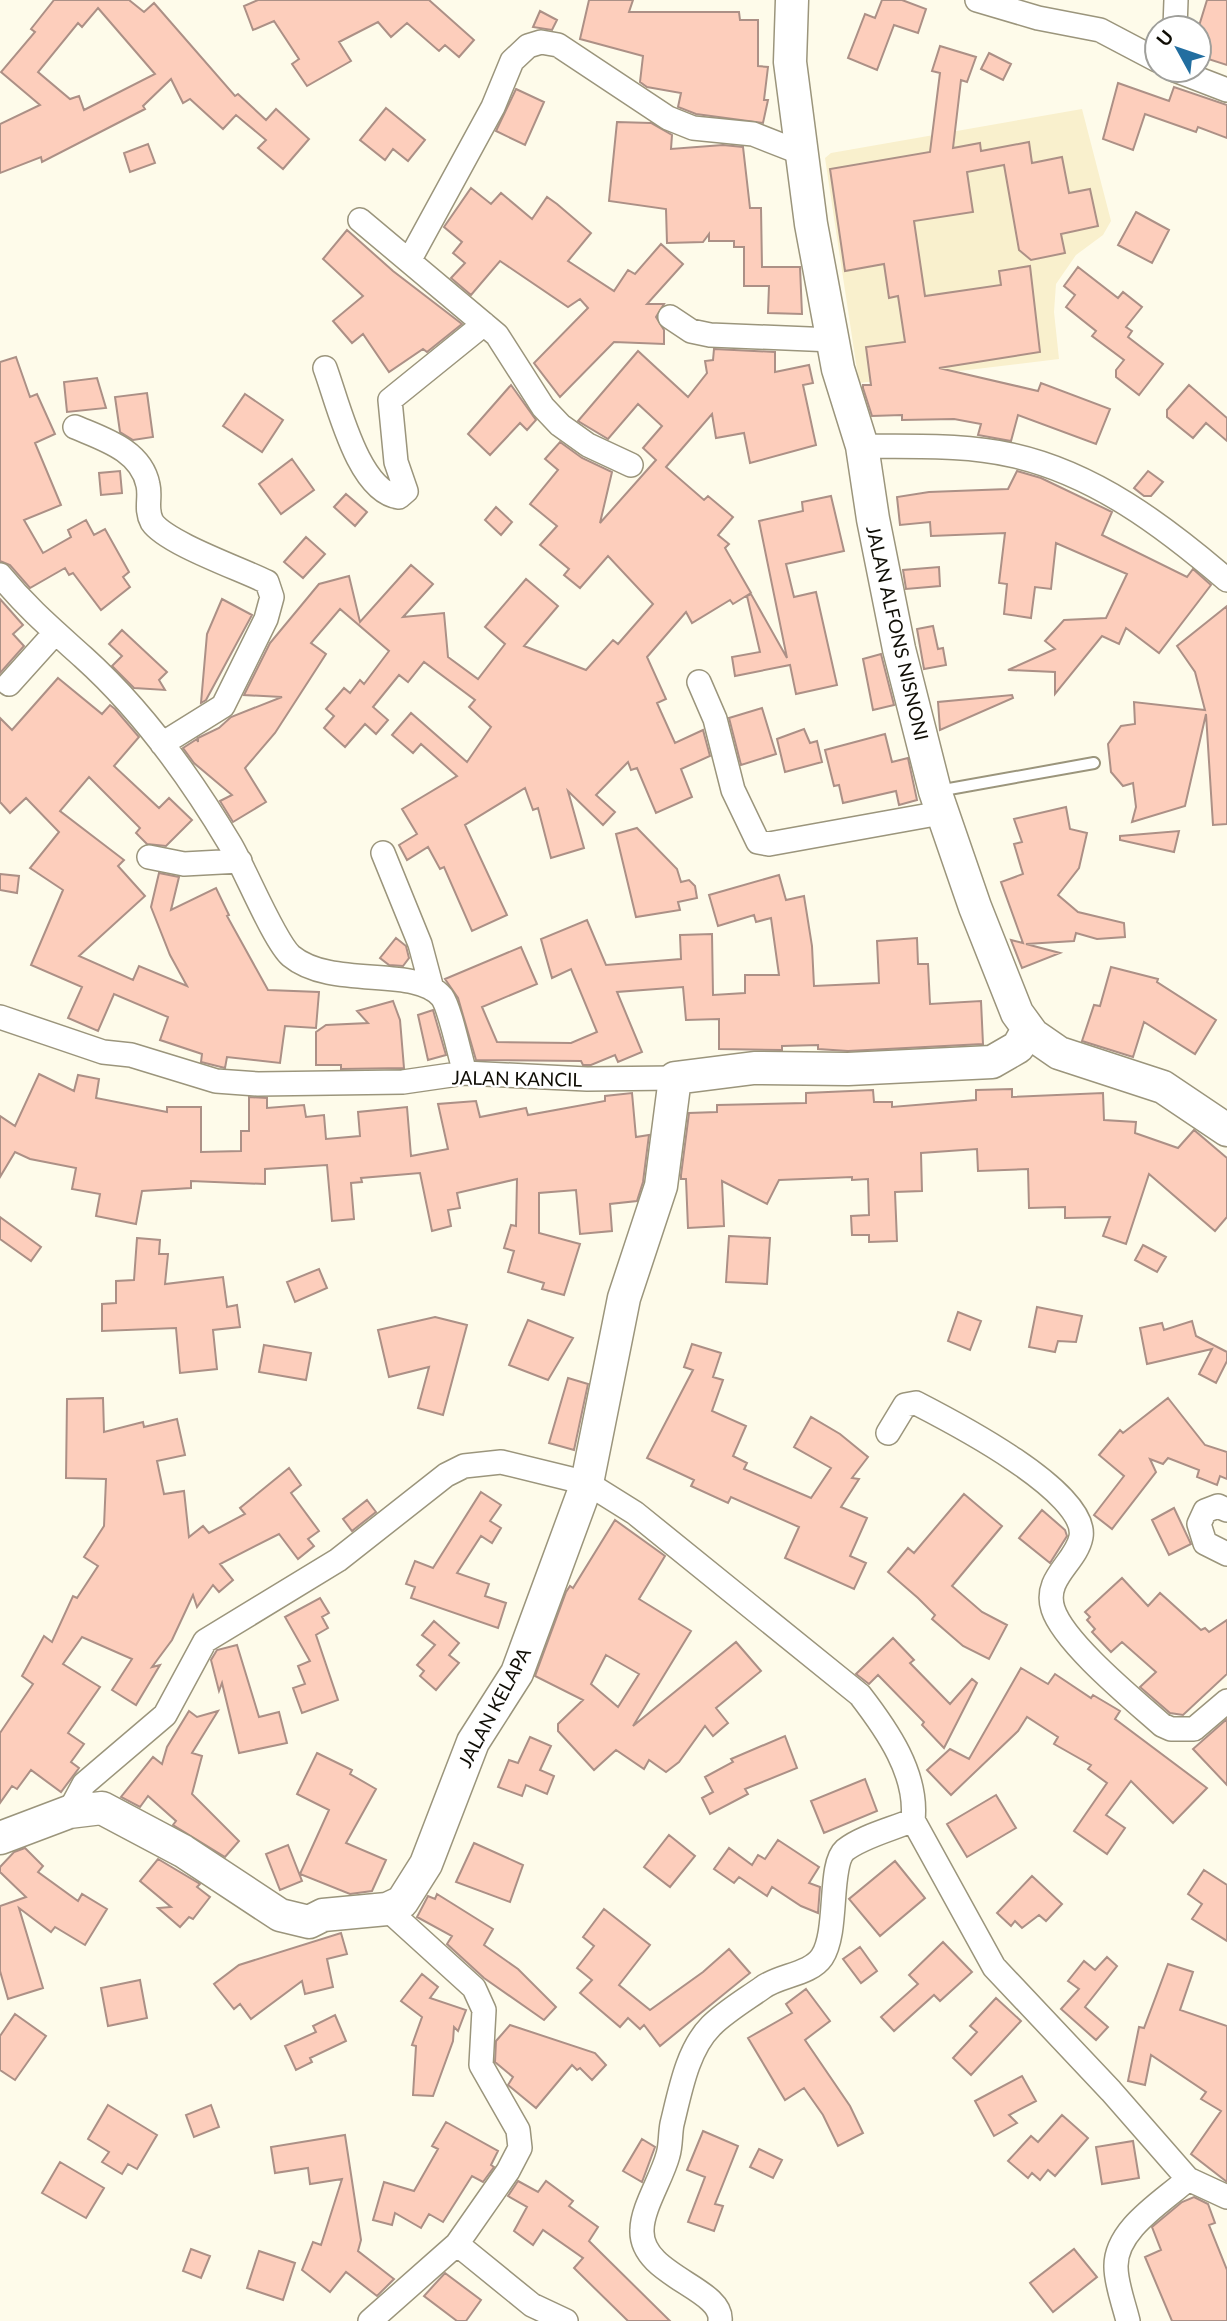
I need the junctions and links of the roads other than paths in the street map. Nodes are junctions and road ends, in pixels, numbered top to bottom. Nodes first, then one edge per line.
1 (792, 0) edge
2 (976, 0) edge
3 (1143, 53) edge
4 (804, 154) junction
5 (360, 220) dead end
6 (410, 261) junction
7 (670, 317) dead end
8 (484, 324) junction
9 (833, 340) junction
10 (326, 368) dead end
11 (75, 427) dead end
12 (862, 446) junction
13 (631, 465) dead end
14 (0, 575) edge
15 (1227, 580) edge
16 (54, 635) junction
17 (699, 682) dead end
18 (9, 684) dead end
19 (162, 744) junction
20 (1094, 763) dead end
21 (938, 802) junction
22 (383, 853) dead end
23 (149, 857) dead end
24 (240, 861) junction
25 (432, 989) junction
26 (0, 1017) edge
27 (1028, 1029) junction
28 (465, 1073) junction
29 (675, 1078) junction
30 (1227, 1130) edge
31 (888, 1433) dead end
32 (587, 1483) junction
33 (1227, 1510) edge
34 (1227, 1554) edge
35 (1227, 1701) edge
36 (69, 1812) junction
37 (913, 1820) junction
38 (0, 1838) edge
39 (387, 1909) junction
40 (1188, 2179) junction
41 (1227, 2197) edge
42 (457, 2244) junction
43 (370, 2321) edge
44 (566, 2321) edge
45 (720, 2321) edge
46 (1128, 2321) edge

1 - 4 street, JALAN ALFONS NISNONI
2 - 3 street
4 - 6 street
4 - 9 street, JALAN ALFONS NISNONI
5 - 6 street
6 - 8 street
7 - 9 street
8 - 10 street
8 - 13 street
9 - 12 street, JALAN ALFONS NISNONI
11 - 19 street
12 - 15 street
12 - 21 street, JALAN ALFONS NISNONI
14 - 16 street
16 - 18 street
16 - 19 street
17 - 21 street
19 - 24 street
20 - 21 lane
21 - 27 street, JALAN ALFONS NISNONI
22 - 25 street
23 - 24 street
24 - 25 street
25 - 28 street
26 - 28 street, JALAN KANCIL
27 - 29 street, JALAN KANCIL
27 - 30 street, JALAN ALFONS NISNONI
28 - 29 street, JALAN KANCIL
29 - 32 street, JALAN KELAPA
31 - 35 street
32 - 36 street
32 - 37 street
32 - 39 street, JALAN KELAPA
33 - 34 street
36 - 38 street
36 - 39 street
37 - 40 street
37 - 45 street
39 - 42 street
40 - 41 street
40 - 46 street
42 - 43 street
42 - 44 street

